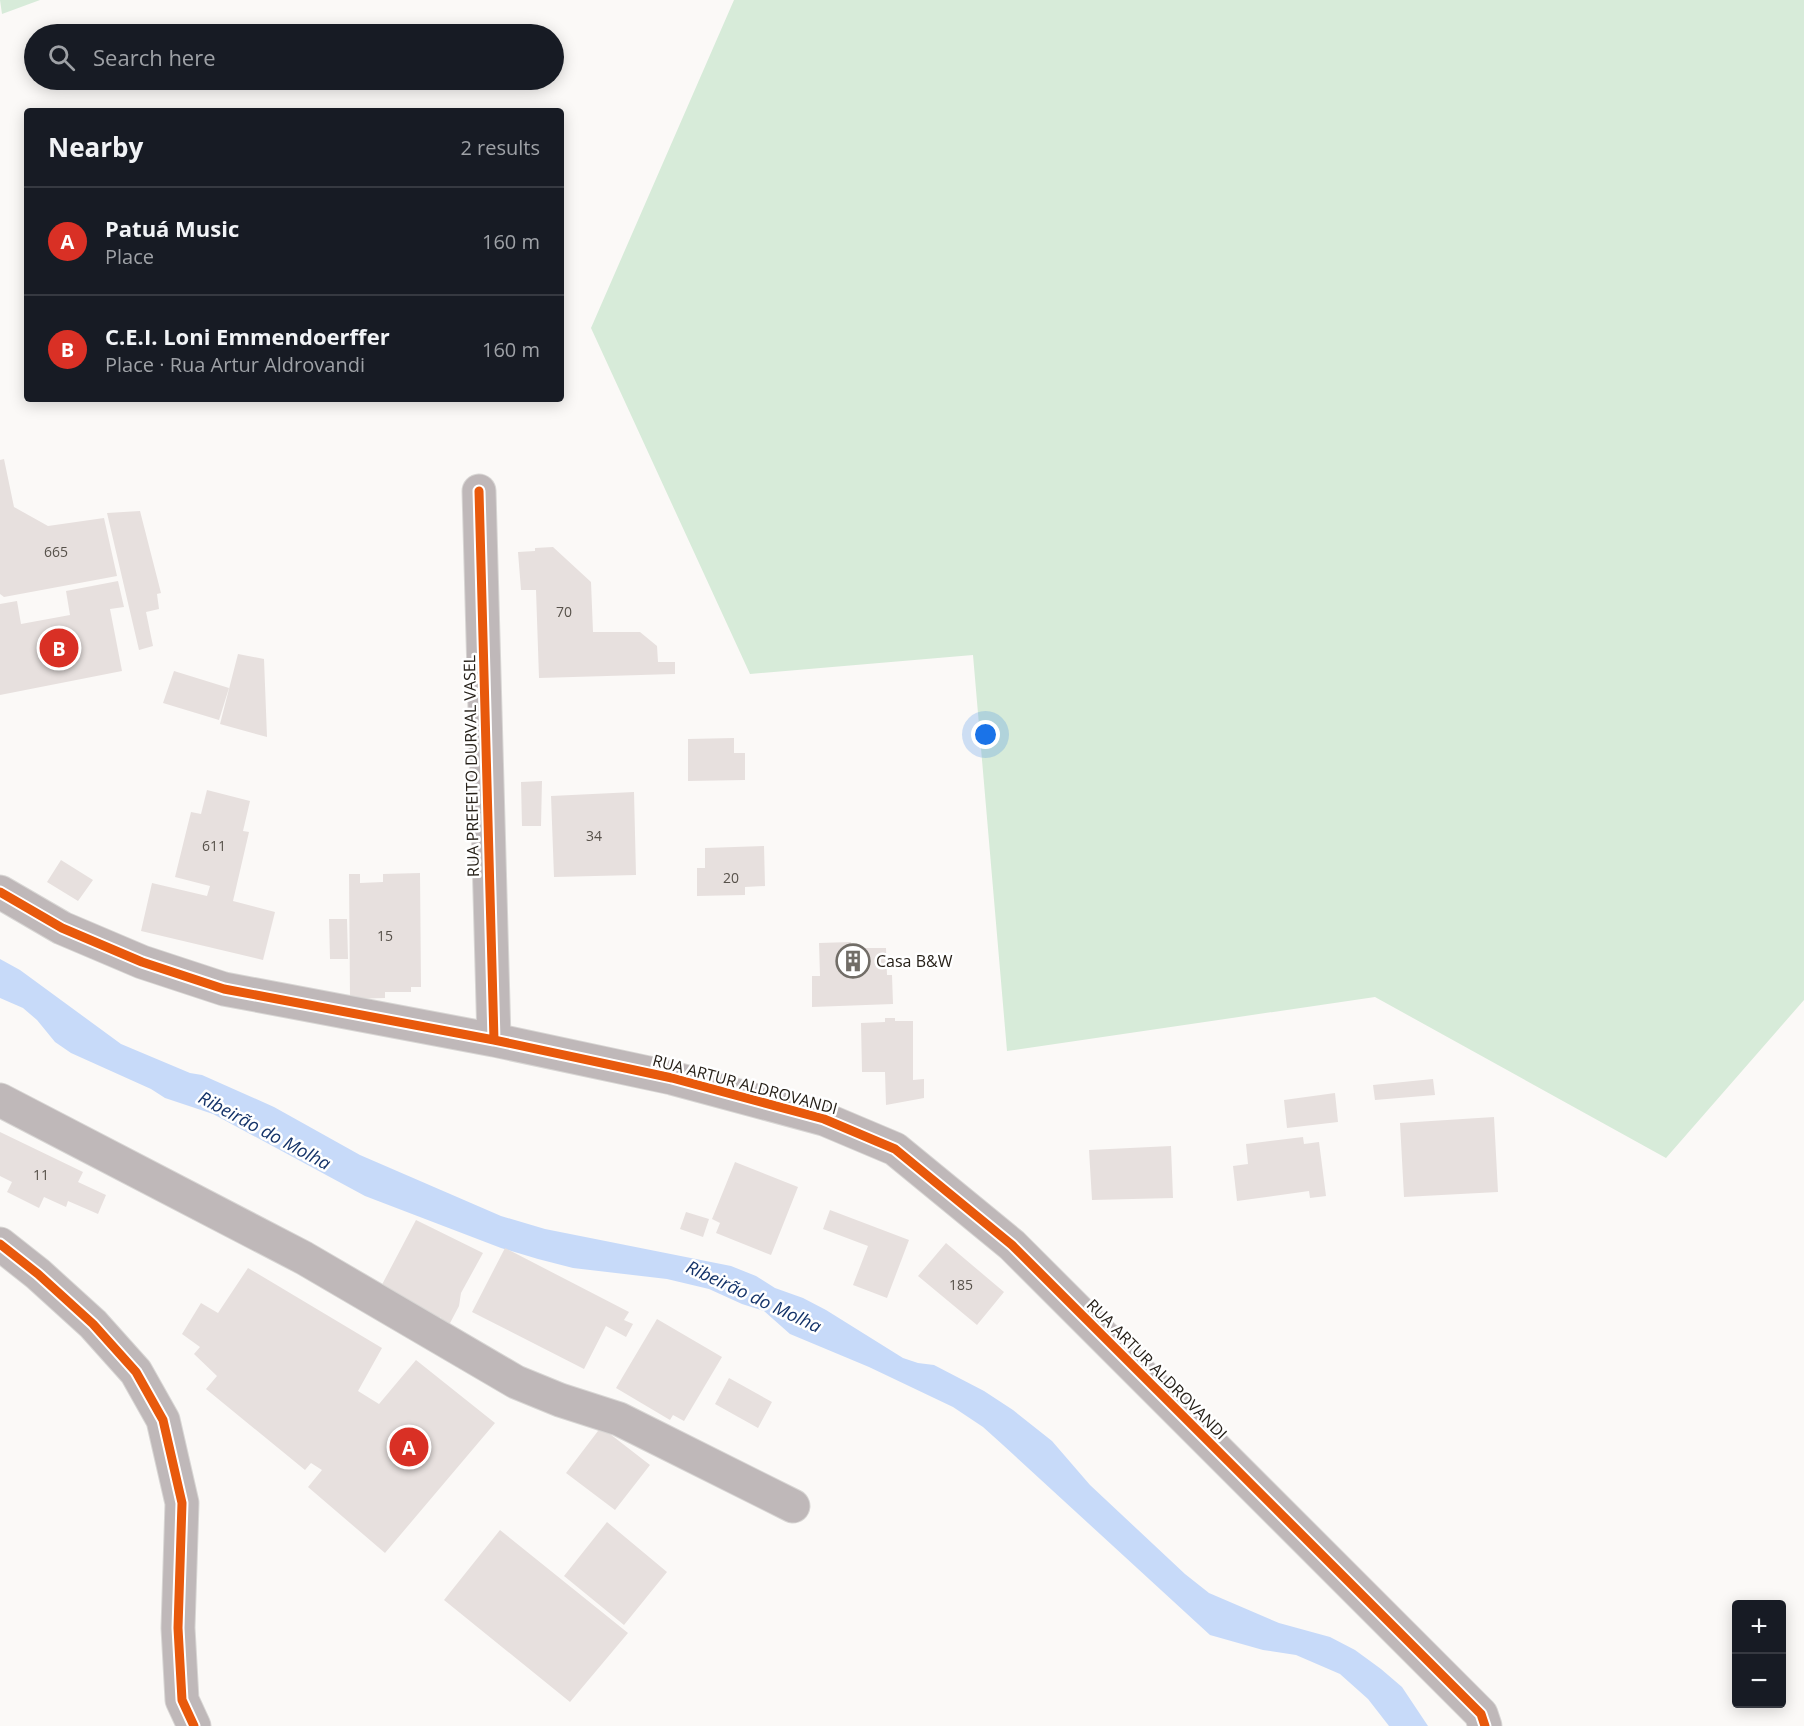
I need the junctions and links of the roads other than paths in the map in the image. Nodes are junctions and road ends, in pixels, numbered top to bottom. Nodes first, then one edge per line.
1 (479, 491) dead end
2 (0, 892) edge
3 (494, 1040) junction
4 (0, 1100) edge
5 (0, 1244) edge
6 (793, 1506) dead end
7 (194, 1726) edge
8 (1485, 1726) edge

1 - 3 street, RUA PREFEITO DURVAL VASEL
2 - 3 street, RUA ARTUR ALDROVANDI
3 - 8 street, RUA ARTUR ALDROVANDI
4 - 6 street
5 - 7 street

